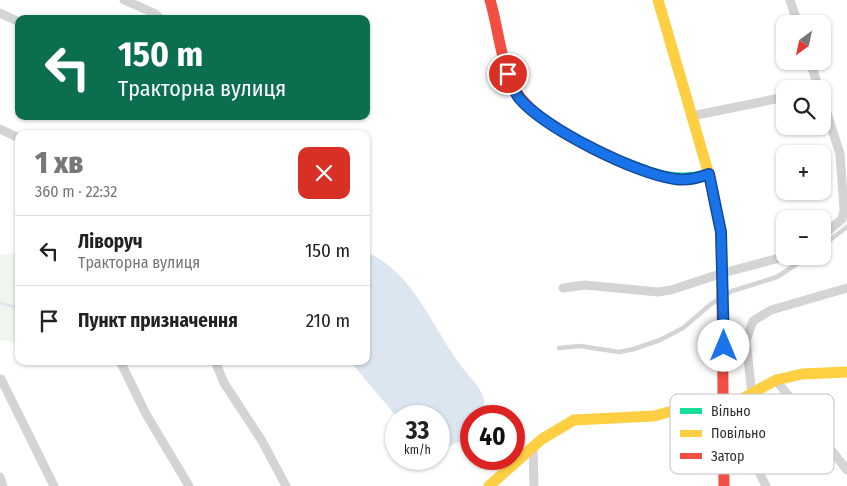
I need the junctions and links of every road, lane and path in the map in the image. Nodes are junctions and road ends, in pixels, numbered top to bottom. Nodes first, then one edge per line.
1 (124, 0) edge
2 (490, 0) edge
3 (658, 0) edge
4 (790, 0) edge
5 (0, 13) edge
6 (157, 15) edge
7 (795, 15) edge
8 (15, 20) edge
9 (776, 99) edge
10 (692, 116) junction
11 (831, 126) edge
12 (0, 129) edge
13 (15, 136) edge
14 (709, 174) junction
15 (847, 227) edge
16 (831, 228) edge
17 (831, 239) edge
18 (776, 259) edge
19 (796, 265) edge
20 (723, 273) junction
21 (563, 288) dead end
22 (847, 288) edge
23 (724, 297) junction
24 (559, 348) dead end
25 (122, 365) edge
26 (217, 365) edge
27 (847, 372) edge
28 (1, 379) edge
29 (776, 380) junction
30 (725, 394) edge
31 (752, 394) edge
32 (754, 394) edge
33 (787, 394) edge
34 (670, 412) edge
35 (533, 448) junction
36 (834, 454) edge
37 (847, 470) edge
38 (760, 474) edge
39 (0, 477) edge
40 (3, 486) edge
41 (54, 486) edge
42 (189, 486) edge
43 (286, 486) edge
44 (489, 486) edge
45 (534, 486) edge
46 (766, 486) edge

1 - 6 street
2 - 14 street
3 - 10 street
4 - 7 street
5 - 8 street
9 - 10 street
10 - 14 street
11 - 16 street
12 - 13 street
14 - 20 street
15 - 17 lane
18 - 20 street
19 - 23 lane
20 - 21 street
20 - 23 street
22 - 31 street
23 - 24 lane
23 - 30 street
25 - 42 street
26 - 43 street
27 - 29 street
28 - 41 street
29 - 32 street
29 - 33 street
34 - 35 street
35 - 44 street
35 - 45 street
36 - 37 street
38 - 46 street
39 - 40 street

